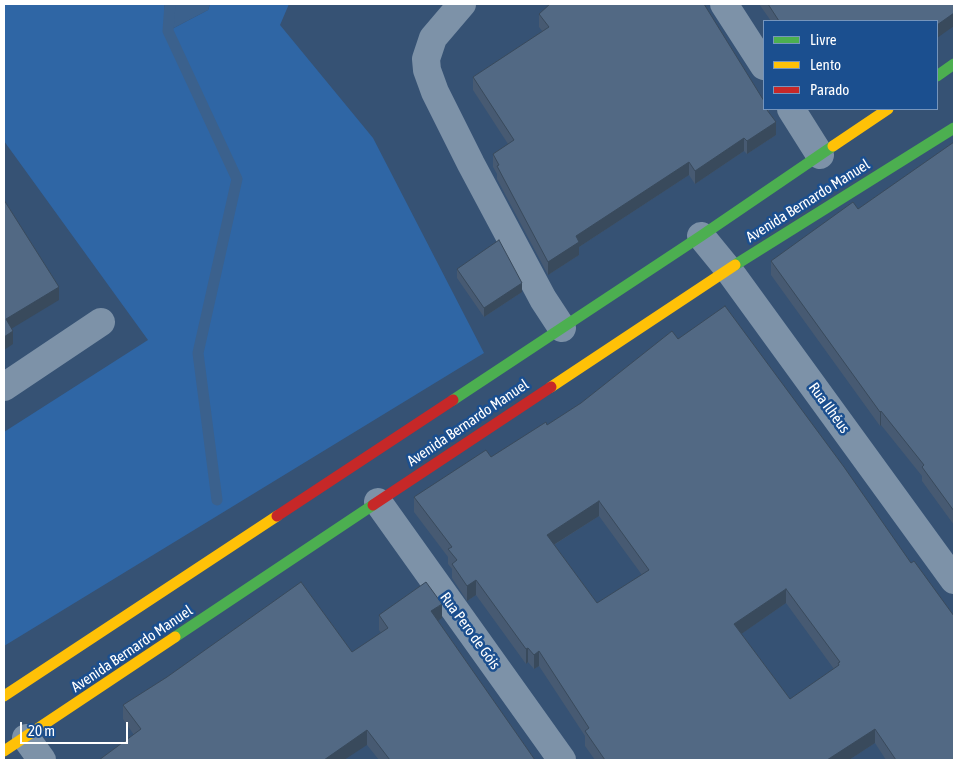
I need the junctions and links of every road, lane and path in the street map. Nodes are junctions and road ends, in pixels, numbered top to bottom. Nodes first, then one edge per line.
1 (462, 4) edge
2 (724, 4) edge
3 (763, 64) edge
4 (954, 64) edge
5 (938, 75) edge
6 (792, 110) edge
7 (887, 110) edge
8 (954, 128) edge
9 (820, 155) junction
10 (702, 236) junction
11 (728, 269) junction
12 (101, 322) dead end
13 (562, 328) junction
14 (4, 387) edge
15 (378, 502) junction
16 (954, 580) edge
17 (4, 696) edge
18 (15, 744) edge
19 (42, 760) edge
20 (562, 760) edge

1 - 13 street
2 - 3 street
4 - 5 street
6 - 9 street
7 - 9 street, Avenida Bernardo Manuel
8 - 11 street, Avenida Bernardo Manuel
9 - 10 street, Avenida Bernardo Manuel
10 - 11 street, Rua Ilhéus
10 - 13 street, Avenida Bernardo Manuel
11 - 15 street, Avenida Bernardo Manuel
11 - 16 street, Rua Ilhéus
12 - 14 street
13 - 17 street, Avenida Bernardo Manuel
15 - 18 street, Avenida Bernardo Manuel
15 - 20 street, Rua Pero de Góis
18 - 19 street

